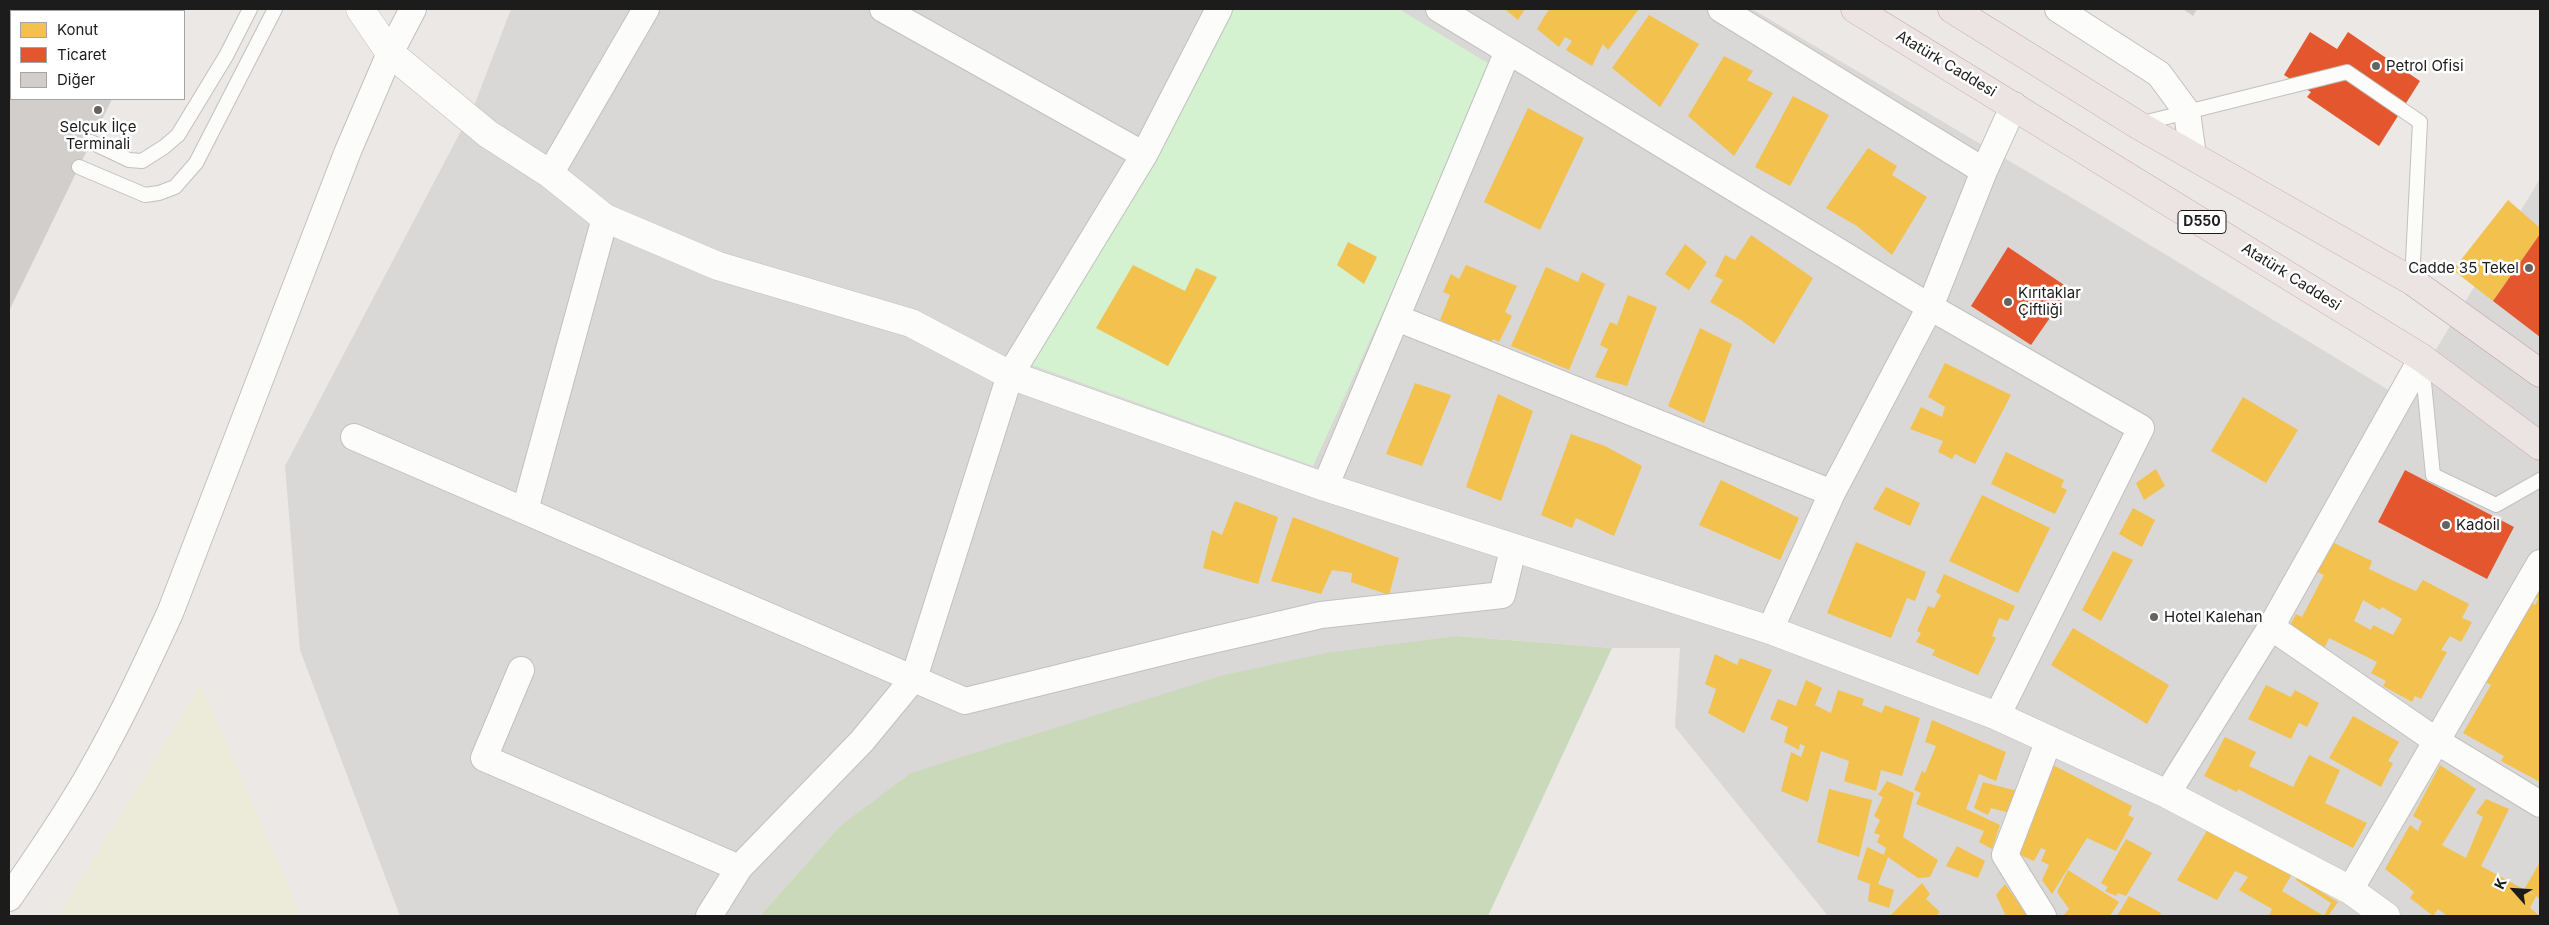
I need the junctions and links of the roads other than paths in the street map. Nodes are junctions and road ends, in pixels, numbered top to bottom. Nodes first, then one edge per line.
1 (250, 9) edge
2 (275, 9) edge
3 (360, 9) edge
4 (412, 9) edge
5 (646, 9) edge
6 (883, 9) edge
7 (1219, 9) edge
8 (1440, 9) edge
9 (1721, 9) edge
10 (1855, 9) edge
11 (1952, 9) edge
12 (2058, 9) edge
13 (1508, 51) junction
14 (390, 53) junction
15 (2014, 105) junction
16 (2187, 112) junction
17 (2138, 125) junction
18 (91, 142) dead end
19 (1144, 155) junction
20 (2193, 156) junction
21 (79, 167) dead end
22 (1984, 171) junction
23 (550, 174) junction
24 (606, 218) junction
25 (2412, 281) junction
26 (1930, 306) junction
27 (1397, 318) junction
28 (2422, 358) junction
29 (2540, 373) edge
30 (1010, 375) junction
31 (354, 437) dead end
32 (2540, 446) edge
33 (2540, 480) edge
34 (1325, 487) junction
35 (1832, 493) junction
36 (525, 510) junction
37 (1513, 549) junction
38 (2540, 563) edge
39 (2271, 627) junction
40 (1770, 630) junction
41 (521, 670) dead end
42 (914, 678) junction
43 (1997, 716) junction
44 (2049, 740) junction
45 (2438, 742) junction
46 (2168, 794) junction
47 (2540, 804) edge
48 (739, 868) junction
49 (2350, 890) junction
50 (9, 898) edge
51 (708, 916) edge
52 (2043, 916) edge
53 (2386, 916) edge

1 - 18 lane
2 - 21 lane
3 - 14 street
4 - 14 street
5 - 23 street
6 - 19 street
7 - 19 street
8 - 13 street
9 - 22 street
10 - 15 highway, Atatürk Caddesi / D550
11 - 17 highway
12 - 16 street
13 - 26 street
13 - 27 street
14 - 23 street
14 - 50 street
15 - 22 street
15 - 28 highway, Atatürk Caddesi / D550
16 - 17 lane
16 - 20 street
16 - 25 lane
17 - 20 highway
19 - 30 street
20 - 25 highway
22 - 26 street
23 - 24 street
24 - 30 street
24 - 36 street
25 - 29 highway
26 - 35 street
26 - 43 street
27 - 34 street
27 - 35 street
28 - 32 highway, Atatürk Caddesi / D550
28 - 33 lane
28 - 39 street
30 - 34 street
30 - 42 street
31 - 36 street
34 - 37 street
35 - 40 street
36 - 42 street
37 - 40 street
37 - 42 street
38 - 45 street
39 - 45 street
39 - 46 street
40 - 43 street
41 - 48 street
42 - 48 street
43 - 44 street
44 - 46 street
44 - 52 street
45 - 47 street
45 - 49 street
46 - 49 street
48 - 51 street
49 - 53 street

